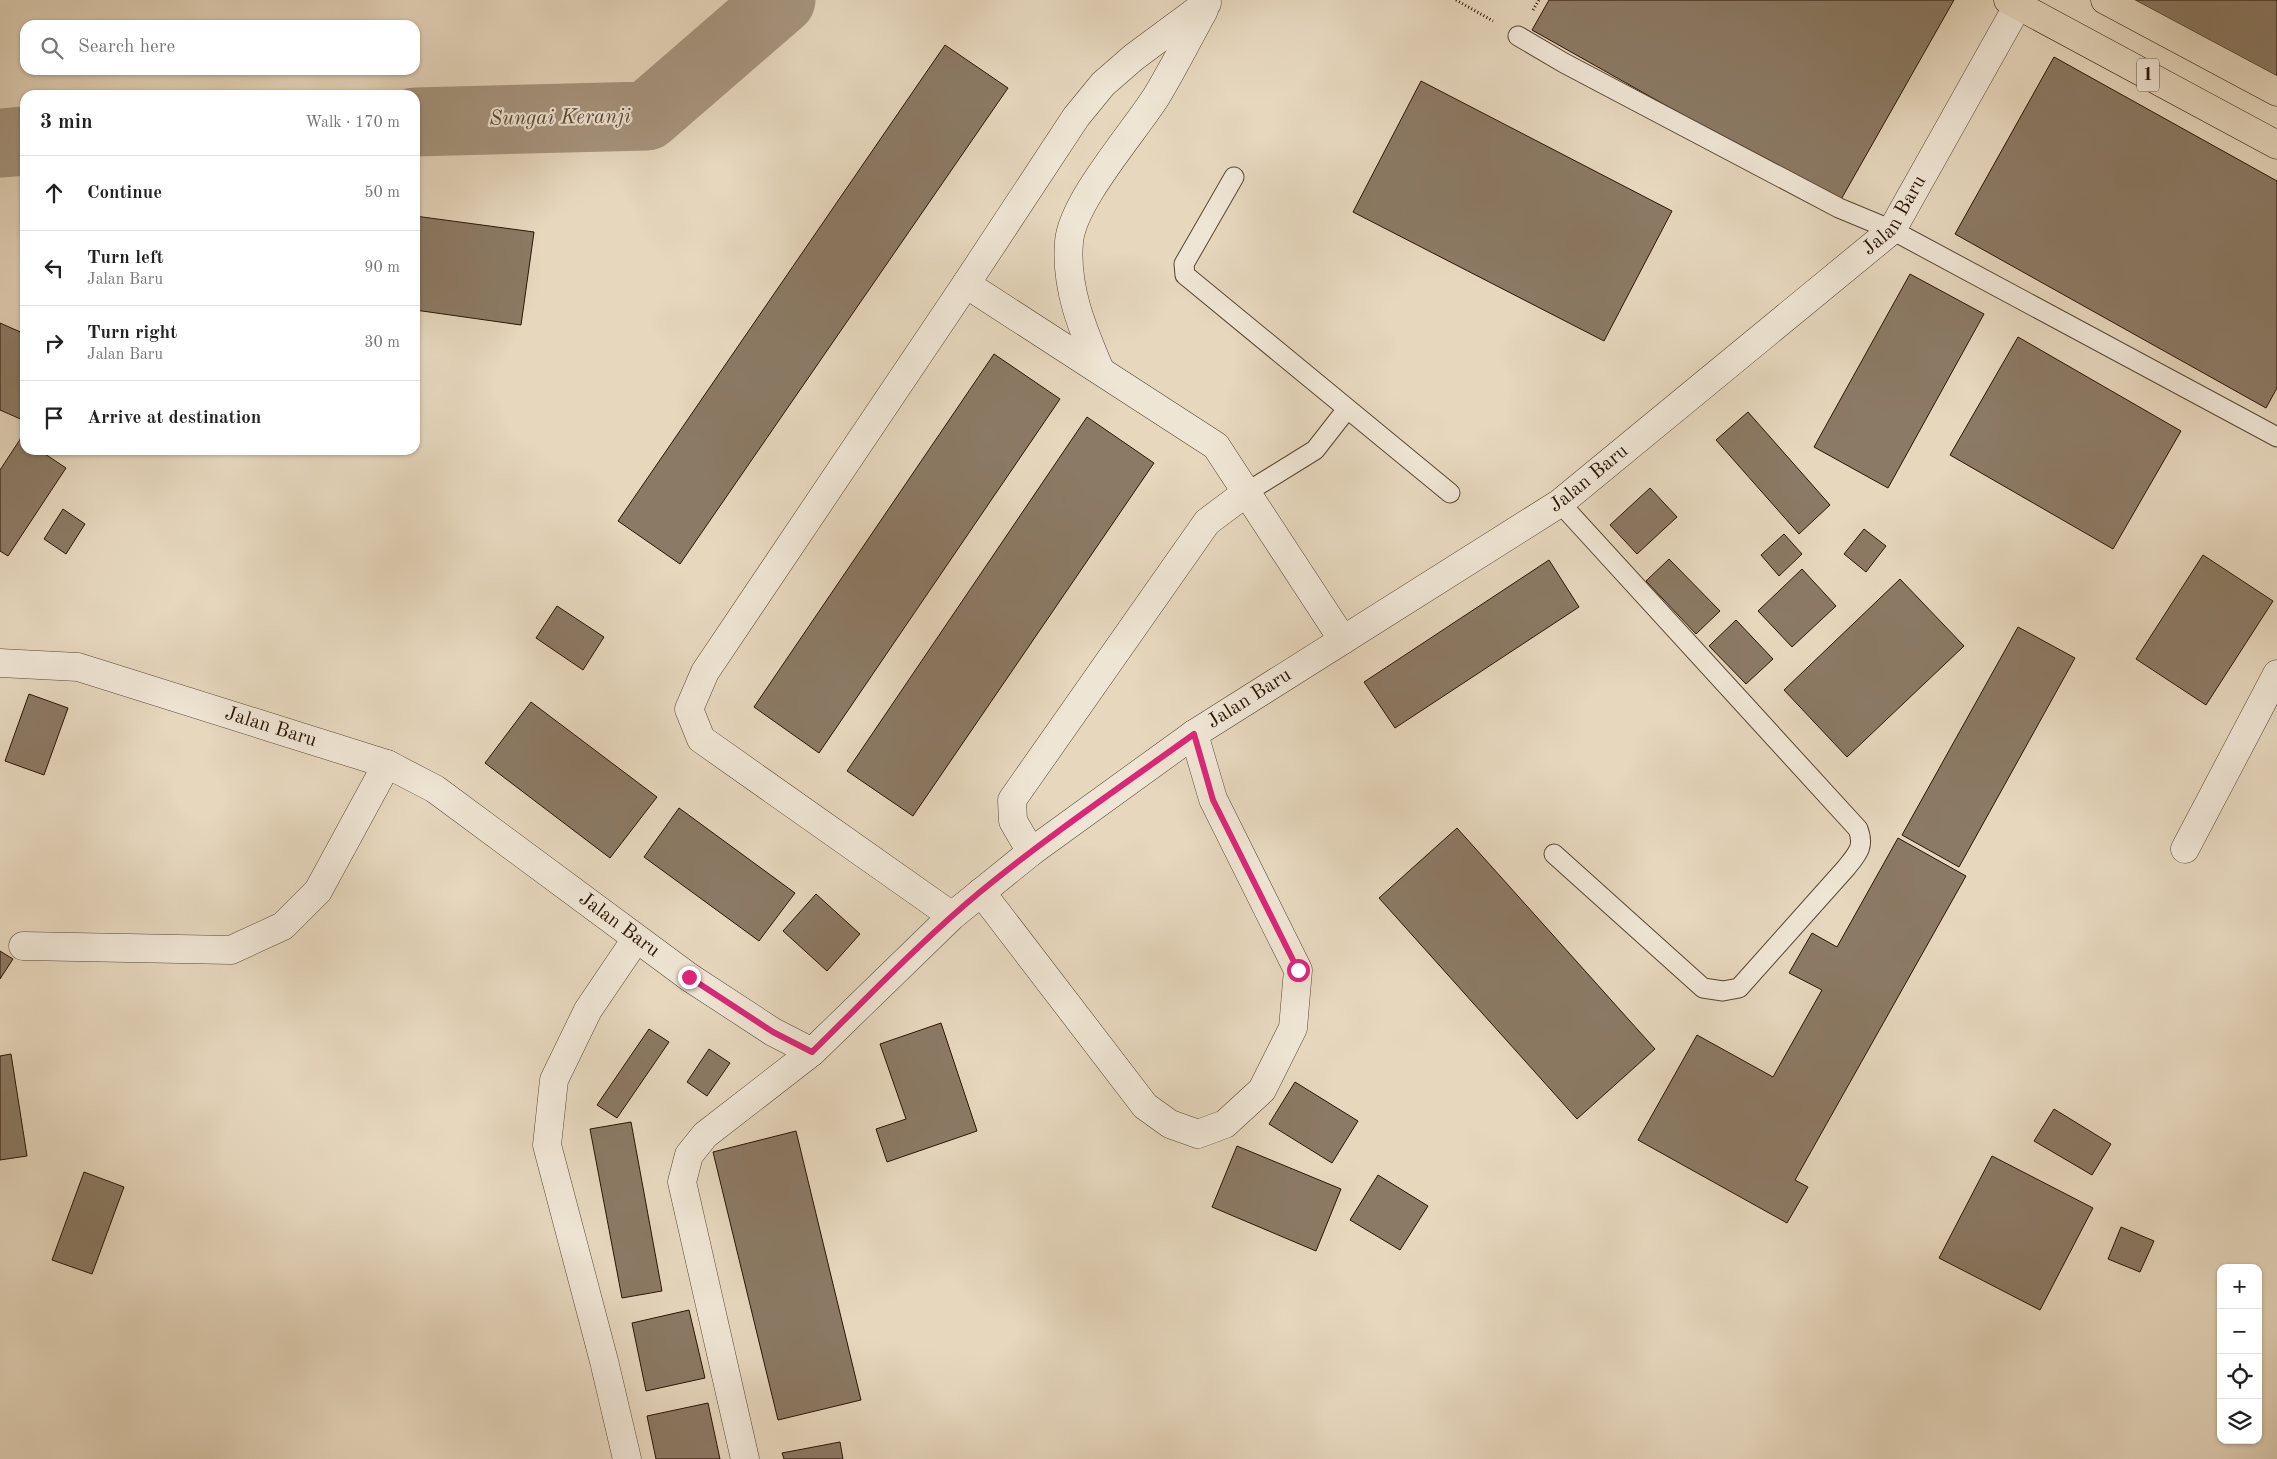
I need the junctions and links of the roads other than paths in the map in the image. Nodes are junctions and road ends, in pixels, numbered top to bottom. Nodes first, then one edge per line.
1 (2105, 0) edge
2 (1209, 2) edge
3 (2016, 2) edge
4 (1518, 36) road end
5 (2277, 92) edge
6 (2277, 145) edge
7 (1234, 177) dead end
8 (1892, 230) junction
9 (966, 284) junction
10 (1100, 370) junction
11 (1347, 409) junction
12 (2277, 437) edge
13 (1247, 492) junction
14 (1450, 493) dead end
15 (1560, 503) junction
16 (1343, 640) junction
17 (0, 663) edge
18 (2277, 674) edge
19 (1194, 734) junction
20 (387, 764) junction
21 (2185, 848) dead end
22 (1031, 852) junction
23 (1554, 854) dead end
24 (981, 892) junction
25 (952, 916) junction
26 (636, 939) junction
27 (23, 946) dead end
28 (812, 1052) junction
29 (627, 1459) edge
30 (746, 1459) edge

1 - 5 highway, 1
2 - 9 street
2 - 10 street
3 - 6 highway, 1
3 - 8 street, Jalan Baru
4 - 8 lane
7 - 11 lane
8 - 12 lane
8 - 15 street, Jalan Baru
9 - 10 street
9 - 25 street
10 - 13 street
11 - 13 lane
11 - 14 lane
13 - 16 street
13 - 22 street
15 - 16 street, Jalan Baru
15 - 23 lane
16 - 19 street, Jalan Baru
17 - 20 street, Jalan Baru
18 - 21 street
19 - 22 street, Jalan Baru
19 - 24 street
20 - 26 street, Jalan Baru
20 - 27 street
22 - 24 street, Jalan Baru
24 - 25 street, Jalan Baru
25 - 28 street, Jalan Baru
26 - 28 street, Jalan Baru
26 - 29 street
28 - 30 street

